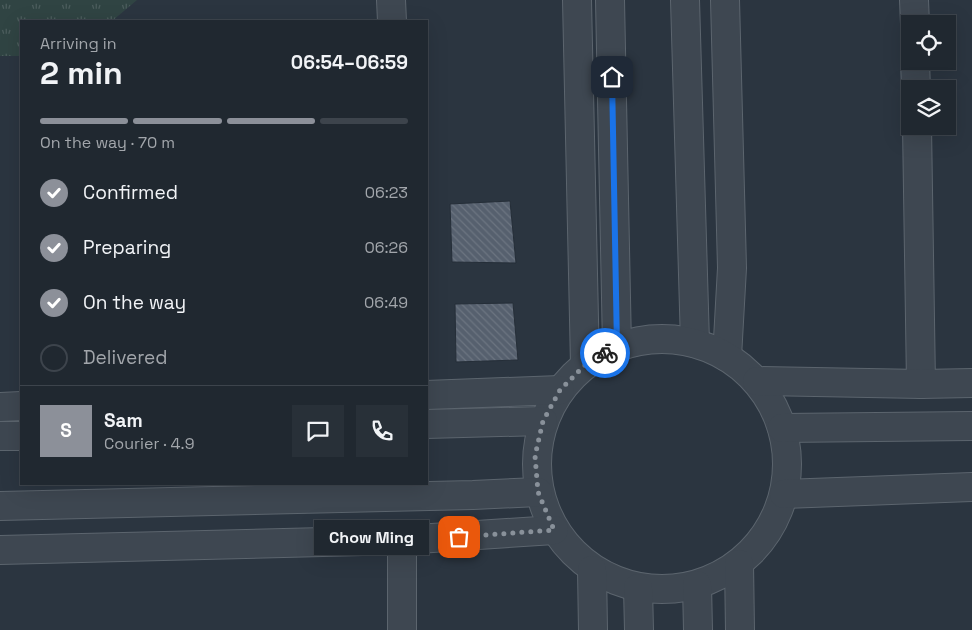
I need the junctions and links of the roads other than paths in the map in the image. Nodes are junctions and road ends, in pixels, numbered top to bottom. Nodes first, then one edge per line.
1 (391, 0) edge
2 (577, 0) edge
3 (610, 0) edge
4 (684, 0) edge
5 (725, 0) edge
6 (914, 0) edge
7 (915, 15) edge
8 (392, 20) edge
9 (917, 135) edge
10 (695, 344) junction
11 (617, 347) junction
12 (727, 357) junction
13 (585, 365) junction
14 (756, 381) junction
15 (972, 383) edge
16 (921, 384) junction
17 (560, 390) junction
18 (428, 395) edge
19 (20, 406) edge
20 (0, 407) edge
21 (543, 421) junction
22 (428, 424) edge
23 (972, 426) edge
24 (782, 428) junction
25 (0, 436) edge
26 (20, 436) edge
27 (972, 487) edge
28 (538, 492) junction
29 (784, 494) junction
30 (0, 506) edge
31 (554, 530) junction
32 (402, 540) junction
33 (0, 550) edge
34 (739, 564) junction
35 (592, 570) junction
36 (697, 585) junction
37 (638, 588) junction
38 (402, 630) edge
39 (593, 630) edge
40 (639, 630) edge
41 (698, 630) edge
42 (740, 630) edge

1 - 8 street
2 - 13 street
3 - 11 street
4 - 10 street
5 - 12 street
6 - 7 street
9 - 16 street
10 - 11 street
10 - 12 street
11 - 13 street
12 - 14 street
13 - 17 street
14 - 16 street
14 - 24 street
15 - 16 street
17 - 18 street
17 - 21 street
19 - 20 street
21 - 22 street
21 - 28 street
23 - 24 street
24 - 29 street
25 - 26 street
27 - 29 street
28 - 30 street
28 - 31 street
29 - 34 street
31 - 32 street
31 - 35 street
32 - 33 street
32 - 38 street
34 - 36 street
34 - 42 street
35 - 37 street
35 - 39 street
36 - 37 street
36 - 41 street
37 - 40 street

